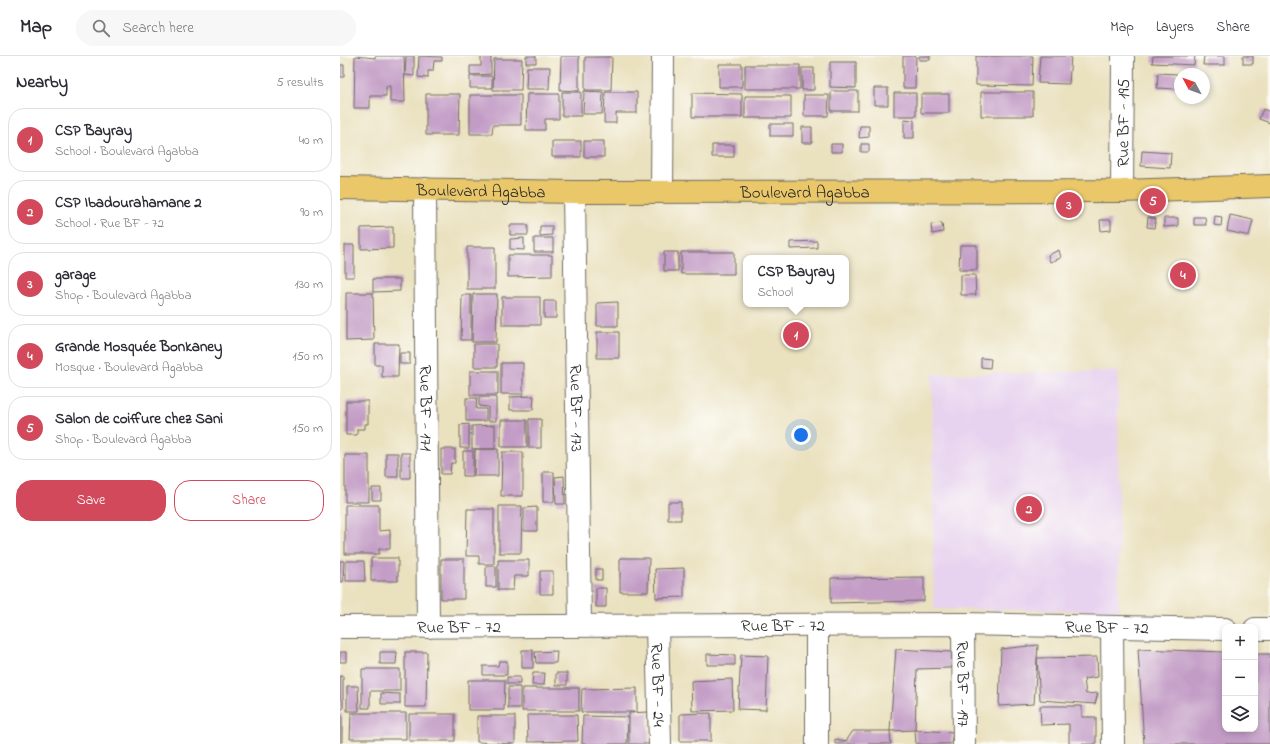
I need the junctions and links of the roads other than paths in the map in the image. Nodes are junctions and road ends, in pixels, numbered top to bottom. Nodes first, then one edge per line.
1 (663, 56) edge
2 (1123, 56) edge
3 (1270, 186) edge
4 (340, 188) edge
5 (425, 190) junction
6 (662, 191) junction
7 (1122, 191) junction
8 (574, 192) junction
9 (963, 624) junction
10 (580, 625) junction
11 (817, 625) junction
12 (657, 626) junction
13 (340, 627) edge
14 (428, 627) junction
15 (1112, 627) junction
16 (1222, 629) edge
17 (1258, 629) edge
18 (1270, 629) edge
19 (660, 744) edge
20 (817, 744) edge
21 (964, 744) edge
22 (1113, 744) edge

1 - 6 street
2 - 7 street, Rue BF - 195
3 - 7 main road, Boulevard Agabba
4 - 5 main road, Boulevard Agabba
5 - 8 main road, Boulevard Agabba
5 - 14 street, Rue BF - 171
6 - 7 main road, Boulevard Agabba
6 - 8 main road, Boulevard Agabba
8 - 10 street, Rue BF - 173
9 - 11 street, Rue BF - 72
9 - 15 street, Rue BF - 72
9 - 21 street, Rue BF - 197
10 - 12 street, Rue BF - 72
10 - 14 street, Rue BF - 72
11 - 12 street, Rue BF - 72
11 - 20 street
12 - 19 street, Rue BF - 24
13 - 14 street, Rue BF - 72
15 - 16 street, Rue BF - 72
15 - 22 street
17 - 18 street

